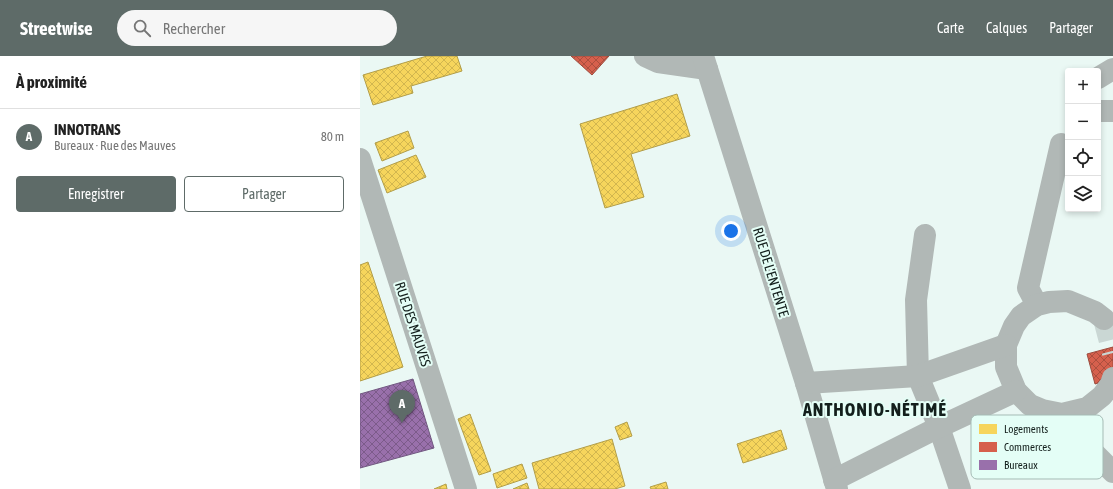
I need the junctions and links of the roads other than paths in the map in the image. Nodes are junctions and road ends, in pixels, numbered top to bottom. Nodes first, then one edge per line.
1 (645, 56) edge
2 (705, 63) edge
3 (1113, 69) edge
4 (1101, 76) edge
5 (1101, 111) edge
6 (1113, 111) edge
7 (1065, 140) edge
8 (360, 159) edge
9 (925, 234) dead end
10 (1037, 305) junction
11 (1104, 319) tunnel mouth
12 (1006, 344) junction
13 (918, 376) junction
14 (1113, 378) edge
15 (806, 382) junction
16 (1016, 391) junction
17 (1062, 414) joint
18 (939, 427) junction
19 (1103, 462) edge
20 (1113, 472) edge
21 (836, 484) edge
22 (466, 489) edge
23 (960, 489) edge

1 - 2 street
2 - 15 street, RUE DE L'ENTENTE
3 - 4 street
5 - 6 street
7 - 10 street
8 - 22 street, RUE DES MAUVES
9 - 13 street
10 - 11 street
10 - 12 street
12 - 13 street
12 - 16 street
13 - 15 street
13 - 18 street
14 - 17 street
15 - 21 street, RUE DE L'ENTENTE
16 - 17 street
16 - 18 street
18 - 21 street
18 - 23 street
19 - 20 street

